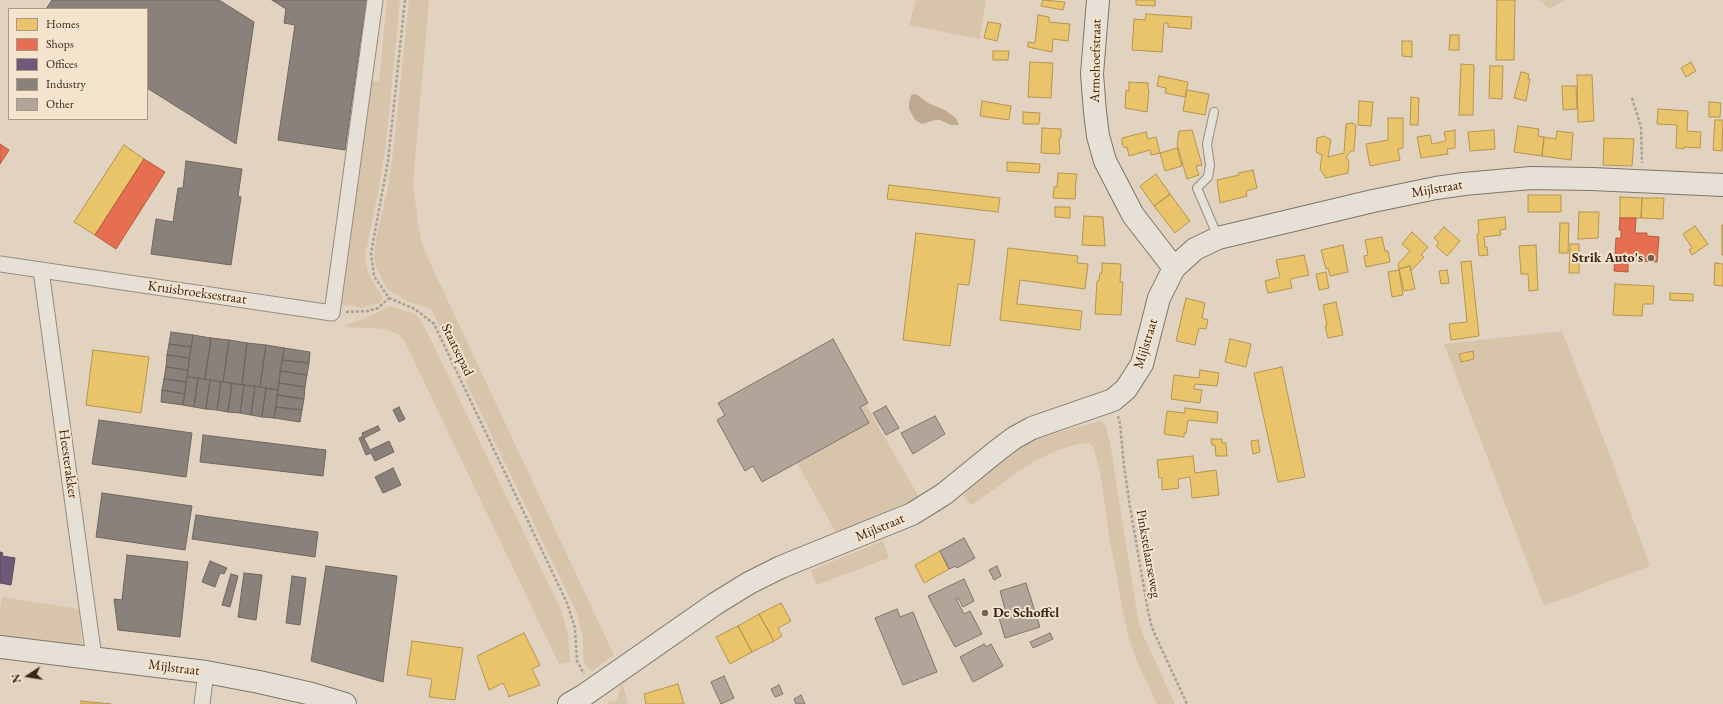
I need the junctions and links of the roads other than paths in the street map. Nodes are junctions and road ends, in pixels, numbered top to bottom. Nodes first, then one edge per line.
1 (375, 0) edge
2 (1098, 0) edge
3 (1214, 112) dead end
4 (1723, 185) edge
5 (1218, 238) junction
6 (0, 264) edge
7 (1174, 268) junction
8 (41, 270) junction
9 (0, 647) edge
10 (94, 658) junction
11 (206, 672) junction
12 (202, 704) edge
13 (345, 704) edge
14 (569, 704) edge

1 - 8 street, Kruisbroeksestraat
2 - 7 street, Armehoefstraat
3 - 5 lane
4 - 5 street, Mijlstraat
5 - 7 street, Mijlstraat
6 - 8 street, Kruisbroeksestraat
7 - 14 street, Mijlstraat
8 - 10 street, Heesterakker
9 - 10 street, Mijlstraat
10 - 11 street, Mijlstraat
11 - 12 street
11 - 13 street, Mijlstraat

